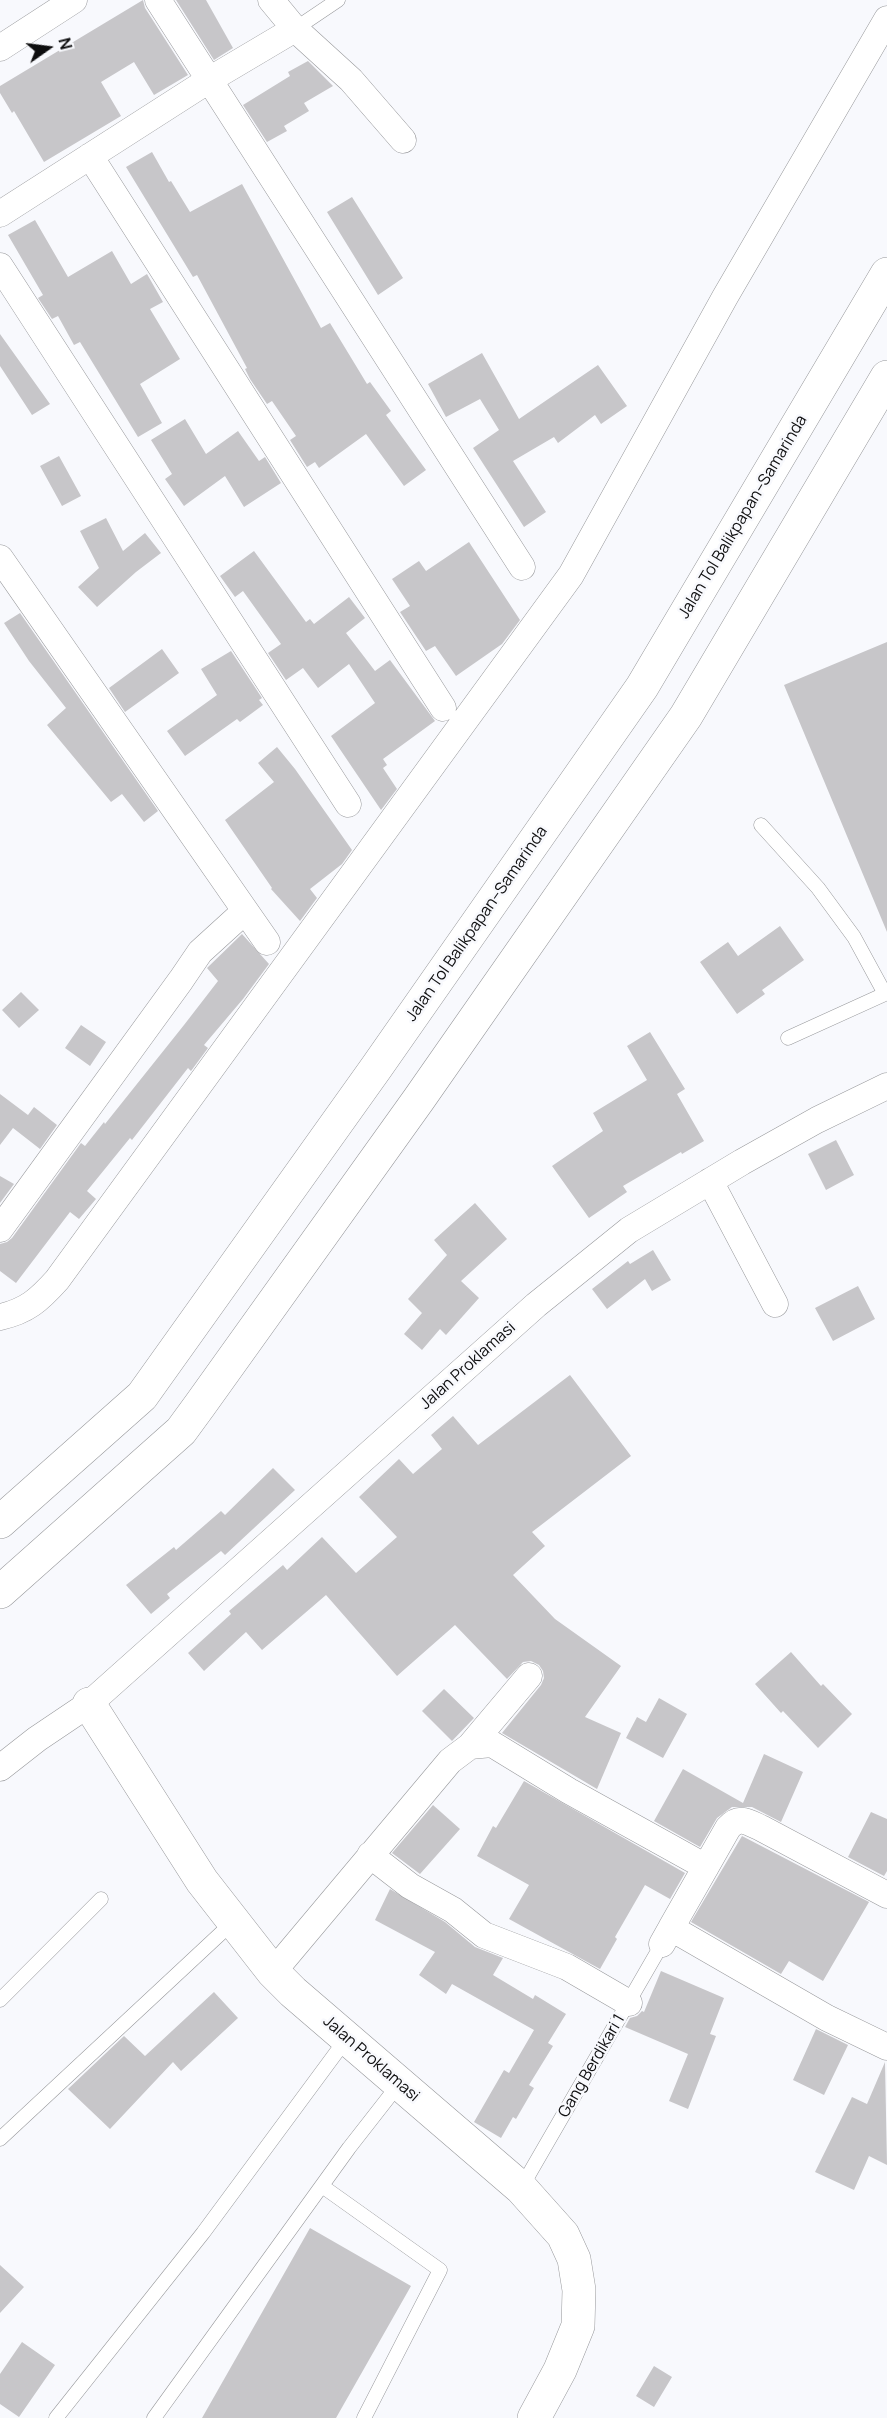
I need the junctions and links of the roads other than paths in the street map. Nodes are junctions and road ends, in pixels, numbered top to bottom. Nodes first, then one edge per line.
1 (74, 0) edge
2 (158, 0) edge
3 (271, 0) edge
4 (338, 0) edge
5 (887, 19) edge
6 (295, 29) junction
7 (0, 48) edge
8 (209, 80) junction
9 (403, 140) dead end
10 (90, 156) junction
11 (0, 214) edge
12 (0, 266) edge
13 (887, 274) edge
14 (887, 377) edge
15 (0, 558) edge
16 (522, 567) dead end
17 (443, 708) dead end
18 (348, 804) dead end
19 (761, 825) dead end
20 (245, 911) junction
21 (267, 942) dead end
22 (886, 993) edge
23 (788, 1038) dead end
24 (887, 1086) edge
25 (710, 1181) junction
26 (0, 1229) edge
27 (776, 1304) dead end
28 (0, 1317) edge
29 (0, 1522) edge
30 (0, 1592) edge
31 (529, 1676) dead end
32 (89, 1704) junction
33 (470, 1746) junction
34 (0, 1768) edge
35 (370, 1855) junction
36 (706, 1867) junction
37 (887, 1895) edge
38 (101, 1899) dead end
39 (233, 1922) junction
40 (667, 1936) junction
41 (273, 1972) junction
42 (0, 2000) edge
43 (629, 2003) junction
44 (347, 2038) junction
45 (887, 2047) edge
46 (399, 2084) junction
47 (0, 2139) edge
48 (322, 2186) junction
49 (521, 2188) junction
50 (56, 2418) edge
51 (154, 2418) edge
52 (364, 2418) edge
53 (534, 2418) edge

1 - 7 street
2 - 8 street
3 - 6 street
4 - 6 lane
5 - 28 street
6 - 8 street
6 - 9 street
8 - 10 street
8 - 16 street
10 - 11 street
10 - 17 street
12 - 18 street
13 - 29 main road, Jalan Tol Balikpapan–Samarinda
14 - 30 main road
15 - 20 street
19 - 22 lane
20 - 21 street
20 - 26 street
22 - 23 lane
24 - 25 street, Jalan Proklamasi
25 - 27 street
25 - 32 street, Jalan Proklamasi
31 - 33 street
32 - 34 street, Jalan Proklamasi
32 - 39 main road, Jalan Proklamasi
33 - 35 street
33 - 36 street
35 - 41 street
35 - 43 street
36 - 37 street
36 - 40 street
38 - 42 lane
39 - 41 main road, Jalan Proklamasi
39 - 47 lane
40 - 43 lane, Gang Berdikari 1
40 - 45 street
41 - 44 main road, Jalan Proklamasi
43 - 49 lane, Gang Berdikari 1
44 - 46 main road, Jalan Proklamasi
44 - 50 lane
46 - 48 lane
46 - 49 main road, Jalan Proklamasi
48 - 51 lane
48 - 52 lane
49 - 53 main road, Jalan Proklamasi

